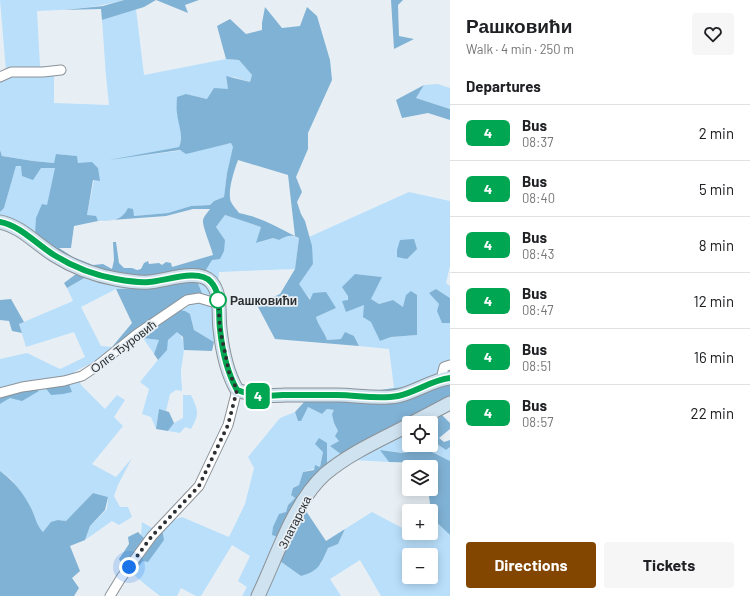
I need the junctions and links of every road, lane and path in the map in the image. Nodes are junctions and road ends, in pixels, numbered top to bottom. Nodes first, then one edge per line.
1 (61, 70) dead end
2 (0, 77) edge
3 (0, 222) edge
4 (219, 304) junction
5 (450, 365) edge
6 (445, 379) edge
7 (237, 390) junction
8 (0, 393) edge
9 (450, 403) edge
10 (425, 416) edge
11 (402, 429) edge
12 (110, 596) edge
13 (258, 596) edge

1 - 2 street
3 - 4 street
4 - 7 street
4 - 8 street, Олге Ђуровић
5 - 6 street
6 - 7 street
7 - 12 street
9 - 10 street
11 - 13 street, Златарска

